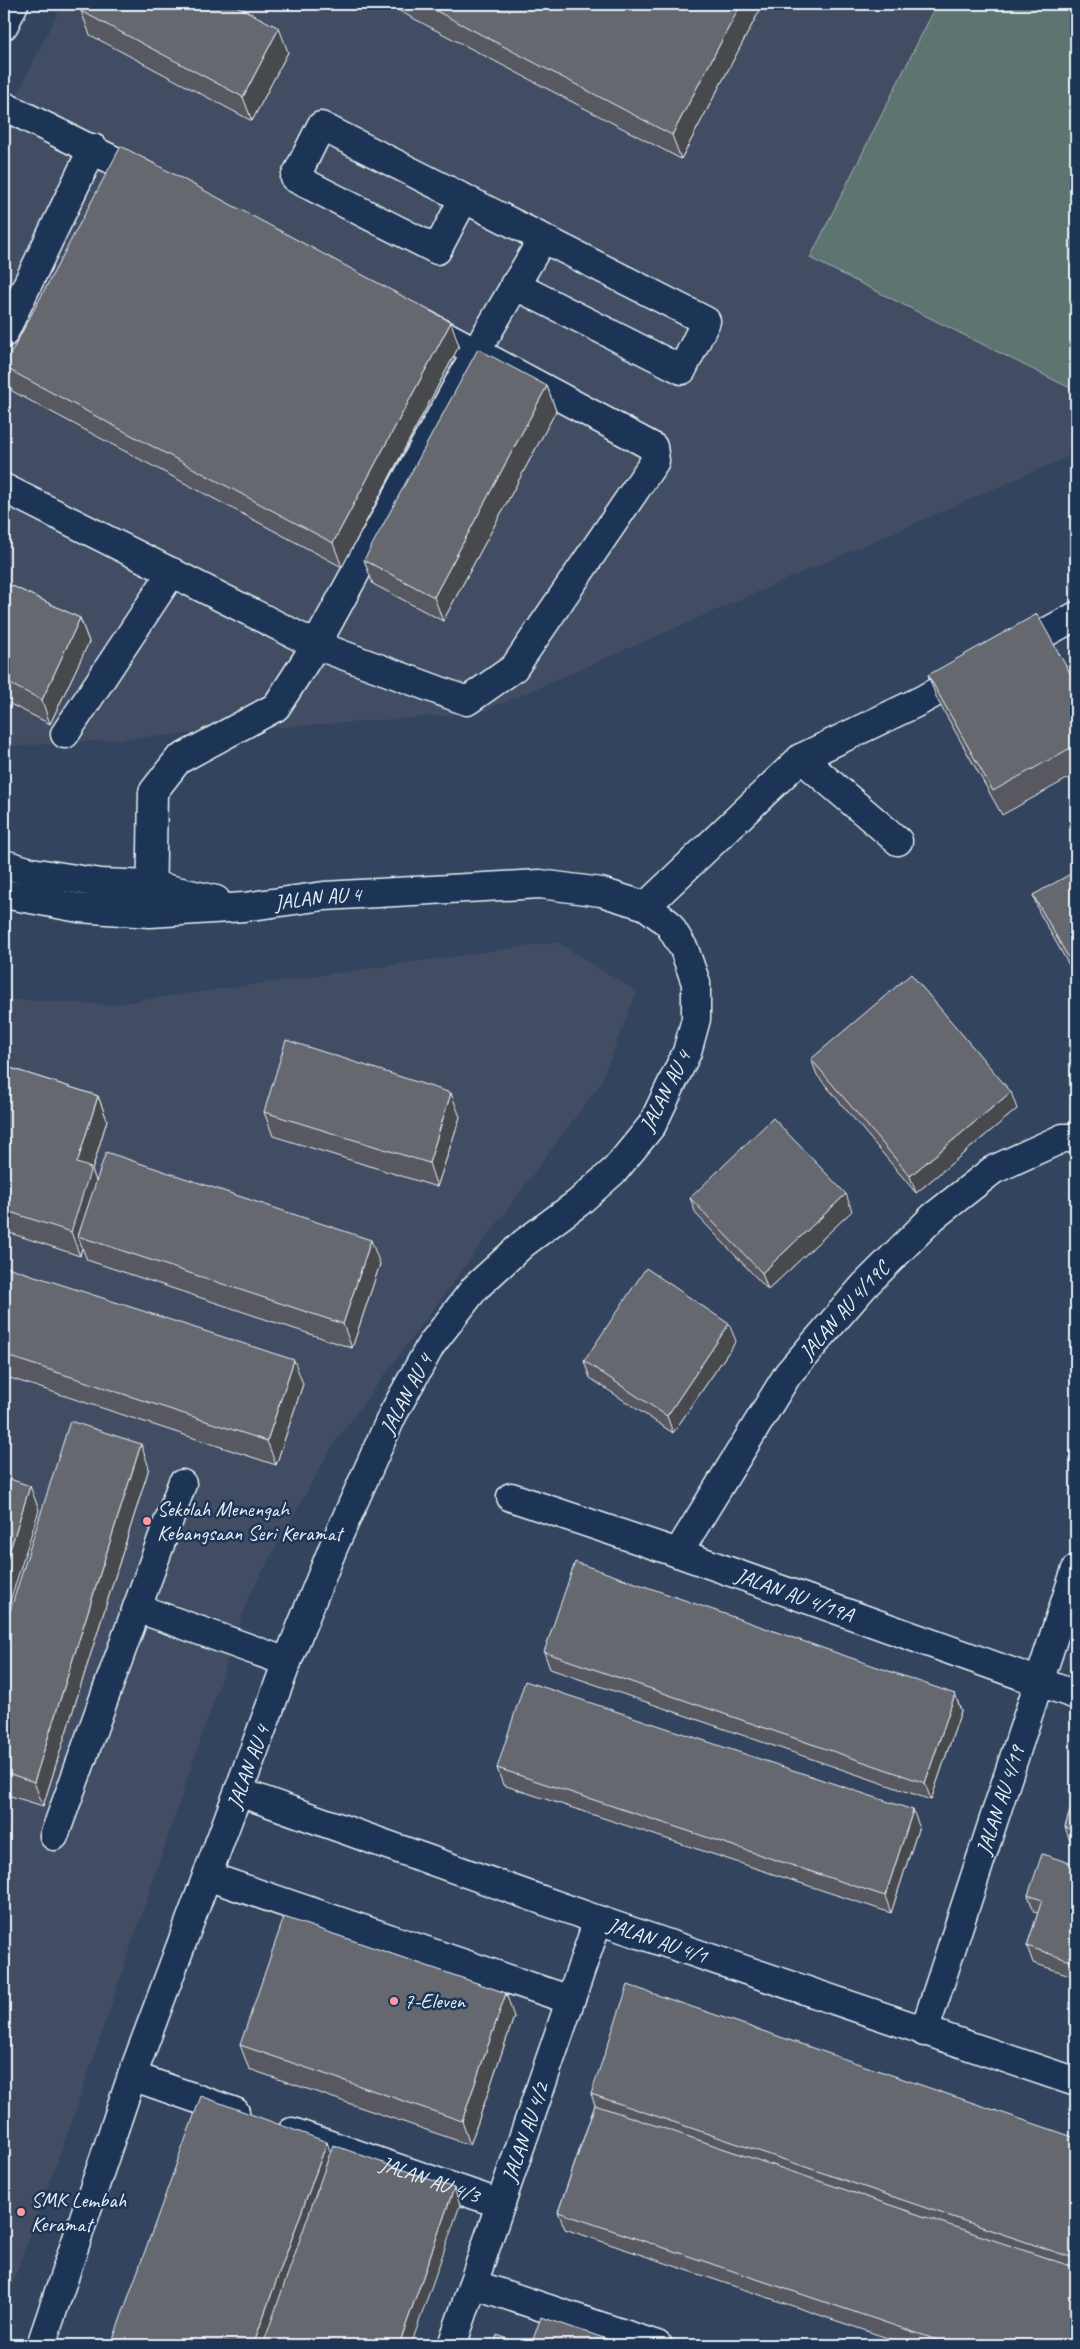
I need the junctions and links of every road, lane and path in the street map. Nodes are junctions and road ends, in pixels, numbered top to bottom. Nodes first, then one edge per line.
1 (14, 4) edge
2 (4, 25) edge
3 (4, 106) edge
4 (93, 148) junction
5 (171, 190) edge
6 (464, 198) junction
7 (543, 238) junction
8 (514, 285) junction
9 (398, 310) edge
10 (4, 333) edge
11 (476, 352) junction
12 (4, 488) edge
13 (172, 572) junction
14 (1076, 616) edge
15 (316, 645) junction
16 (64, 734) dead end
17 (802, 758) junction
18 (898, 841) dead end
19 (4, 864) edge
20 (151, 885) junction
21 (4, 894) edge
22 (244, 906) junction
23 (646, 906) junction
24 (150, 913) junction
25 (1076, 1138) edge
26 (182, 1484) dead end
27 (512, 1496) dead end
28 (678, 1553) junction
29 (1076, 1569) edge
30 (137, 1608) junction
31 (287, 1662) junction
32 (1040, 1683) junction
33 (1076, 1695) edge
34 (240, 1792) junction
35 (54, 1836) dead end
36 (208, 1876) junction
37 (598, 1920) junction
38 (570, 2000) junction
39 (924, 2032) junction
40 (132, 2076) junction
41 (1076, 2082) edge
42 (501, 2204) junction
43 (473, 2284) junction
44 (41, 2345) edge
45 (452, 2345) edge
46 (657, 2345) edge

1 - 2 street
3 - 4 street
4 - 5 street
4 - 10 street
6 - 6 street
6 - 7 street
7 - 8 street
7 - 8 street
8 - 11 street
9 - 11 street
11 - 15 street
11 - 15 street
12 - 13 street
13 - 15 street
13 - 16 street
14 - 17 street
15 - 20 street
17 - 18 street
17 - 23 street
19 - 20 street, JALAN AU 4
20 - 22 street, JALAN AU 4
20 - 24 street
21 - 24 street, JALAN AU 4
22 - 23 street, JALAN AU 4
22 - 24 street, JALAN AU 4
23 - 31 street, JALAN AU 4
25 - 28 street, JALAN AU 4/19C
26 - 30 street
27 - 28 street, JALAN AU 4/19A
28 - 32 street, JALAN AU 4/19A
29 - 32 street, JALAN AU 4/19
30 - 31 street
30 - 35 street
31 - 34 street, JALAN AU 4
32 - 33 street, JALAN AU 4/19A
32 - 39 street, JALAN AU 4/19
34 - 36 street, JALAN AU 4
34 - 37 street, JALAN AU 4/1
36 - 38 street
36 - 40 street, JALAN AU 4
37 - 38 street, JALAN AU 4/2
37 - 39 street, JALAN AU 4/1
38 - 42 street, JALAN AU 4/2
39 - 41 street, JALAN AU 4/1
40 - 42 street, JALAN AU 4/3
40 - 44 street, JALAN AU 4
42 - 43 street, JALAN AU 4/2
43 - 45 street, JALAN AU 4/2
43 - 46 street

